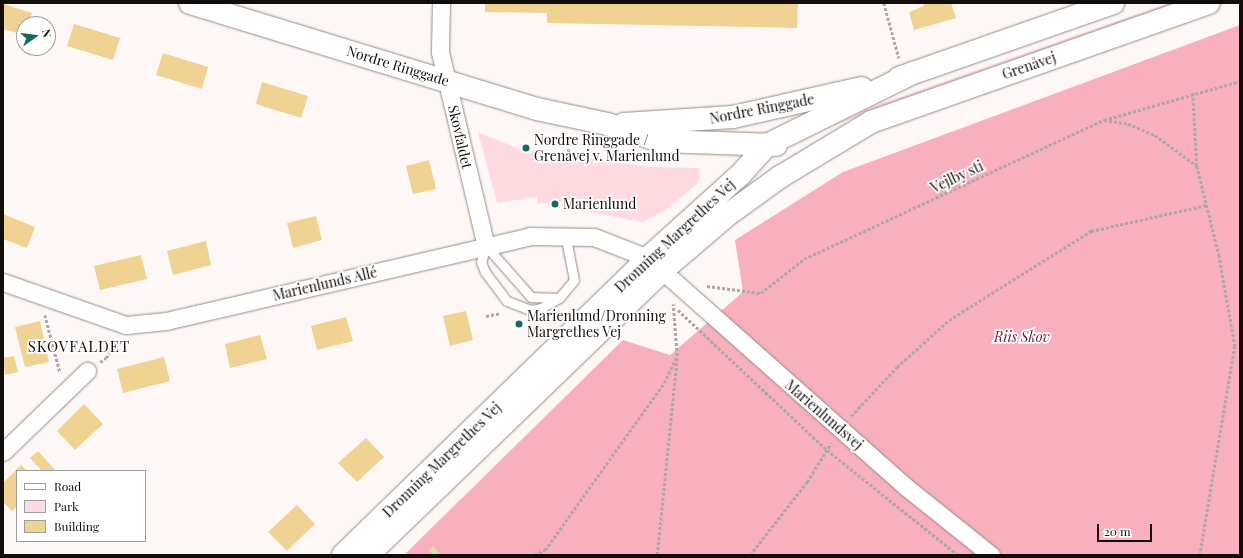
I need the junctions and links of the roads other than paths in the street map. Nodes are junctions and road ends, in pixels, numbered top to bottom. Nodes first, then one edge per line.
1 (190, 3) edge
2 (441, 3) edge
3 (1113, 3) edge
4 (1210, 3) edge
5 (908, 75) junction
6 (447, 82) junction
7 (607, 124) junction
8 (849, 133) junction
9 (726, 145) junction
10 (767, 145) junction
11 (740, 175) junction
12 (565, 234) junction
13 (486, 246) junction
14 (655, 265) junction
15 (3, 282) edge
16 (559, 298) junction
17 (87, 371) road end
18 (3, 452) edge
19 (343, 555) edge
20 (368, 555) edge
21 (991, 555) edge

1 - 6 street, Nordre Ringgade
2 - 6 street, Skovfaldet
3 - 5 street
4 - 8 street, Grenåvej
5 - 7 street, Nordre Ringgade
5 - 10 street, Dronning Margrethes Vej
6 - 7 street, Nordre Ringgade
6 - 13 street, Skovfaldet
7 - 9 street, Nordre Ringgade
8 - 10 street, Nordre Ringgade
8 - 14 street, Dronning Margrethes Vej
9 - 10 street, Nordre Ringgade
9 - 11 street
10 - 11 street, Dronning Margrethes Vej
11 - 14 street, Dronning Margrethes Vej
12 - 13 street, Marienlunds Allé
12 - 14 street, Marienlunds Allé
12 - 16 lane
13 - 15 street, Marienlunds Allé
13 - 16 lane
13 - 16 lane
14 - 19 street, Dronning Margrethes Vej
14 - 20 street, Dronning Margrethes Vej
14 - 21 street, Marienlundsvej
17 - 18 street

